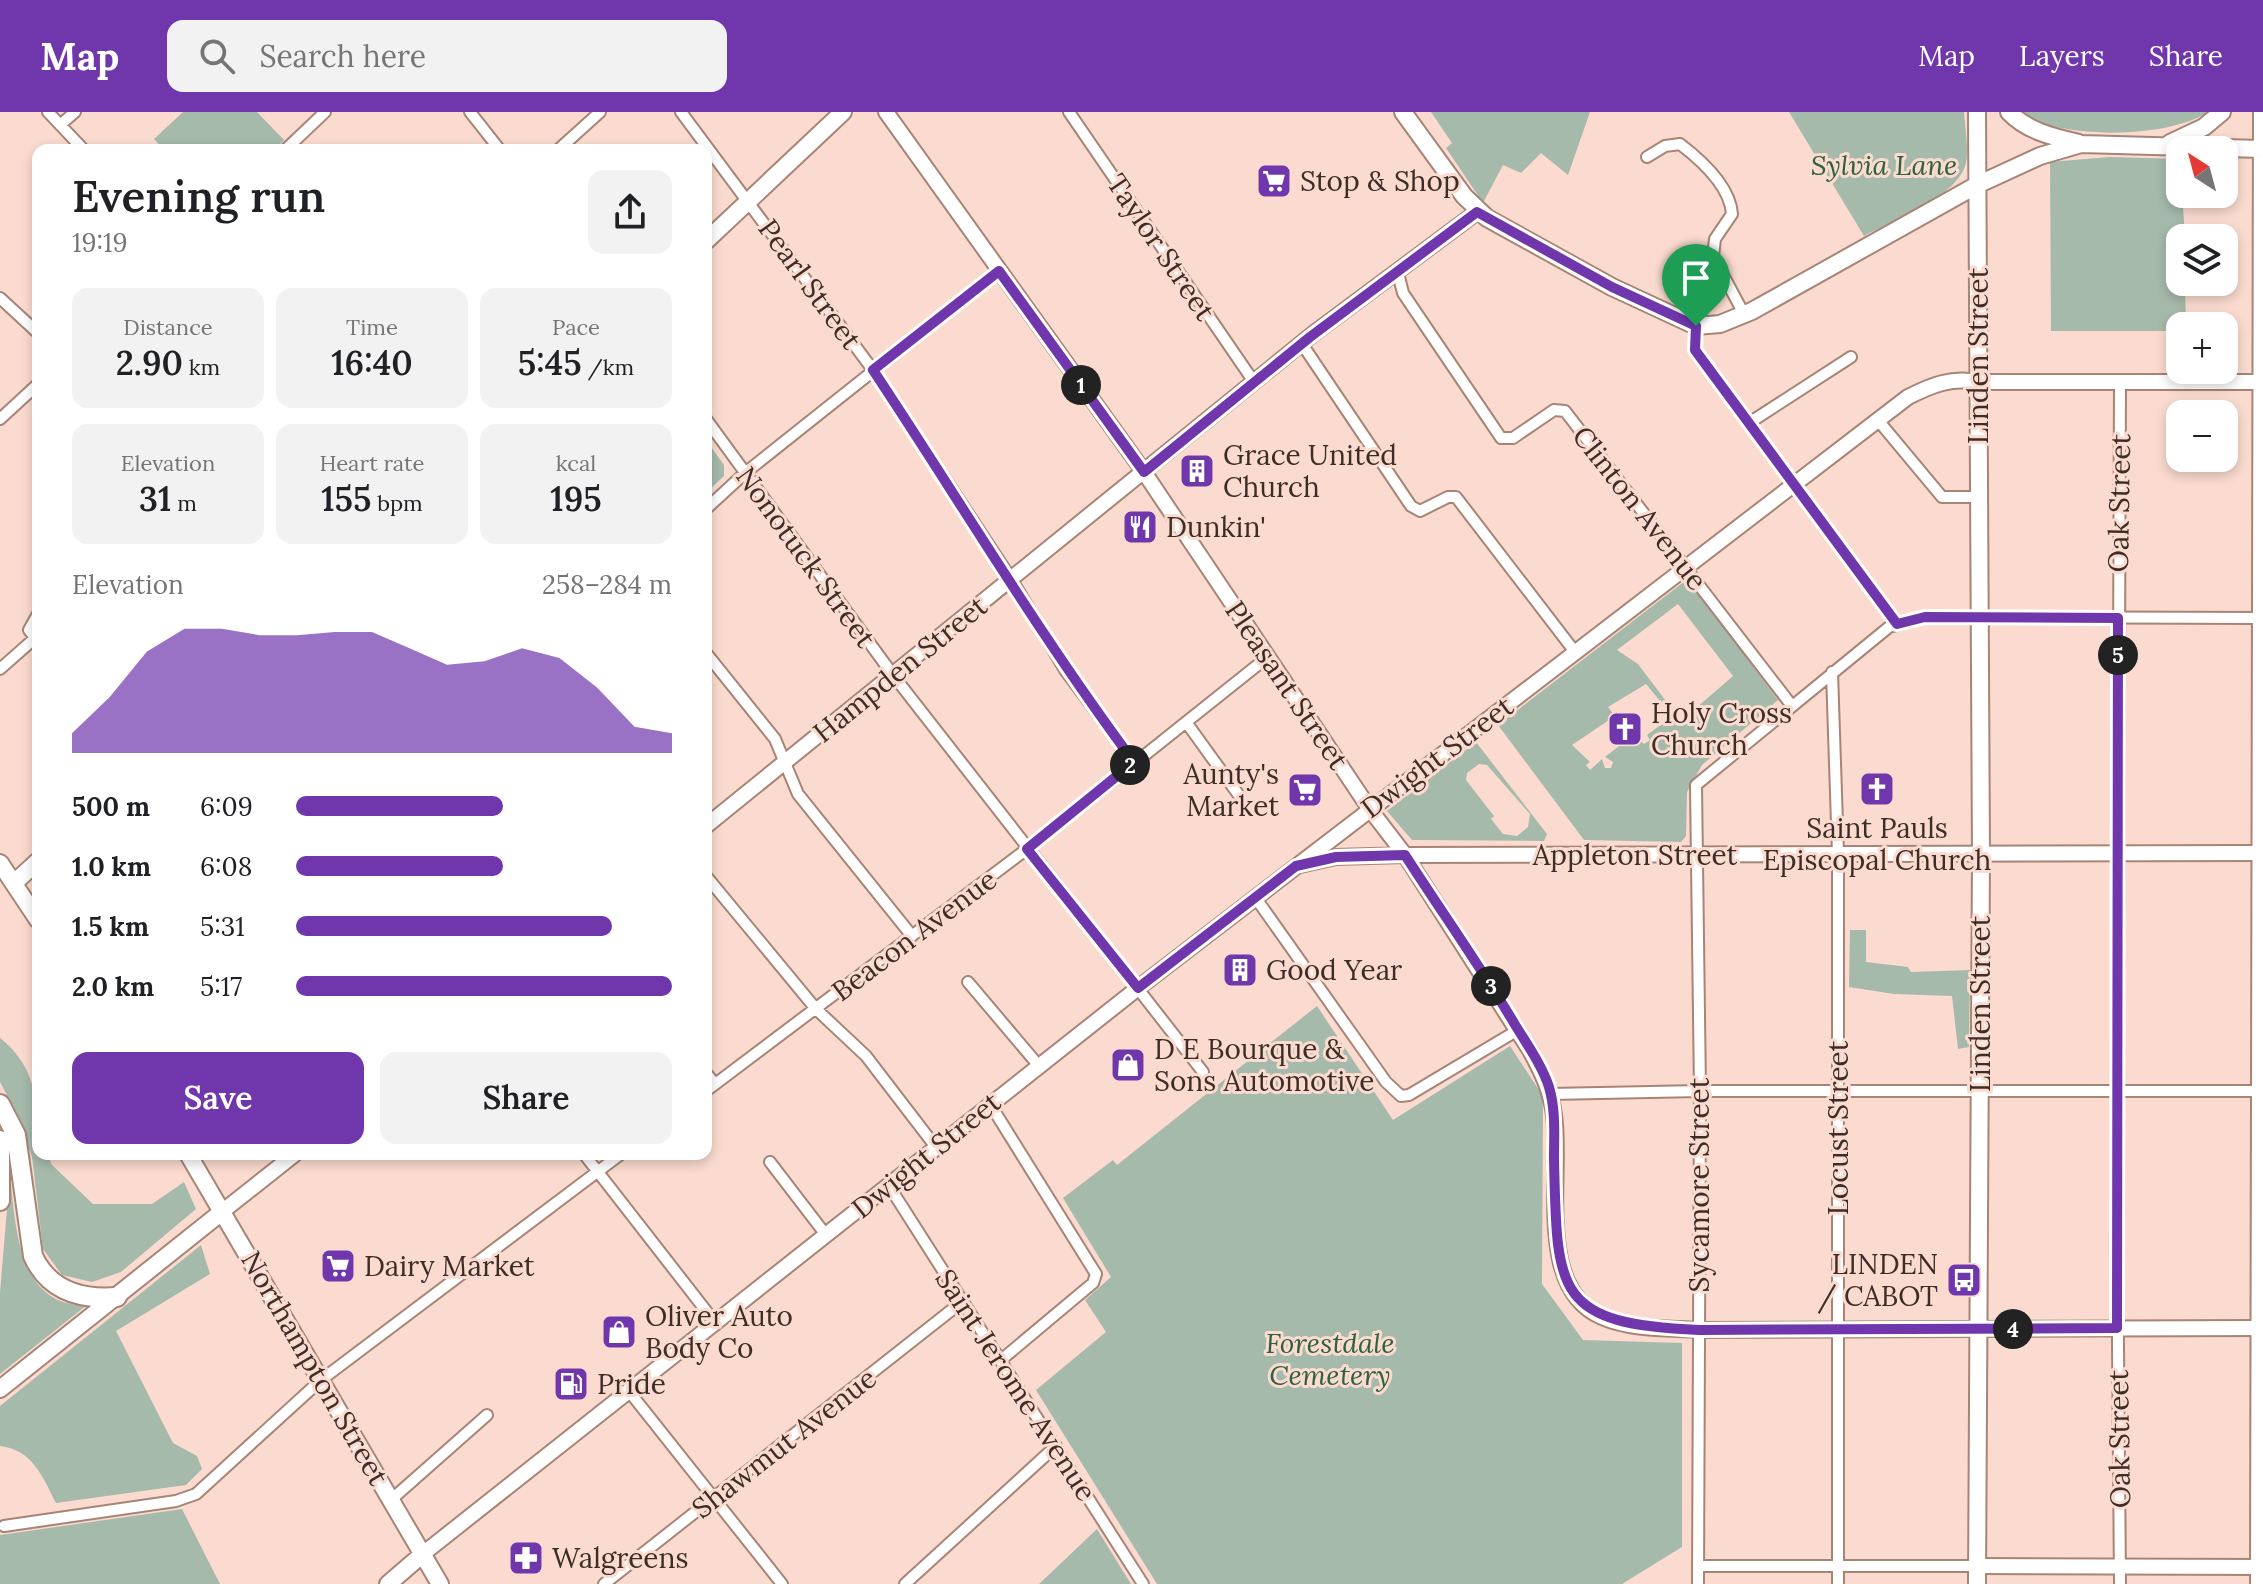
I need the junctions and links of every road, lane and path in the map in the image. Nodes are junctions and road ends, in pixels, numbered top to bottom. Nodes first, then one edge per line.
1 (48, 112) edge
2 (75, 112) edge
3 (325, 112) edge
4 (470, 112) edge
5 (600, 112) edge
6 (681, 112) edge
7 (843, 112) edge
8 (886, 112) edge
9 (1069, 112) edge
10 (1403, 112) edge
11 (1977, 112) edge
12 (2009, 112) edge
13 (2222, 112) edge
14 (2262, 112) edge
15 (60, 125) junction
16 (78, 144) edge
17 (291, 144) edge
18 (495, 144) edge
19 (565, 144) edge
20 (705, 144) edge
21 (2081, 144) junction
22 (2165, 145) junction
23 (2262, 149) edge
24 (712, 153) edge
25 (1647, 157) dead end
26 (1977, 185) junction
27 (748, 201) junction
28 (1477, 212) junction
29 (712, 235) edge
30 (999, 271) junction
31 (1398, 273) junction
32 (0, 298) edge
33 (1744, 314) junction
34 (1696, 326) junction
35 (32, 327) edge
36 (1302, 344) junction
37 (1851, 357) dead end
38 (873, 370) junction
39 (1254, 382) junction
40 (1978, 382) junction
41 (2120, 382) junction
42 (2262, 382) edge
43 (32, 390) edge
44 (0, 419) edge
45 (1877, 419) junction
46 (1749, 423) junction
47 (712, 427) edge
48 (1144, 472) junction
49 (745, 473) junction
50 (1792, 486) junction
51 (1978, 497) junction
52 (712, 503) edge
53 (1686, 566) junction
54 (1012, 580) junction
55 (1978, 617) junction
56 (2118, 618) junction
57 (2262, 618) edge
58 (1897, 624) junction
59 (32, 643) edge
60 (1575, 652) junction
61 (1269, 656) junction
62 (712, 660) edge
63 (0, 669) edge
64 (1832, 672) junction
65 (893, 675) junction
66 (1792, 706) junction
67 (1186, 722) junction
68 (784, 762) junction
69 (1134, 762) junction
70 (1238, 794) dead end
71 (1369, 808) junction
72 (712, 821) edge
73 (1027, 849) junction
74 (2262, 853) edge
75 (1838, 854) junction
76 (2120, 854) junction
77 (1405, 855) junction
78 (1981, 855) junction
79 (1699, 856) junction
80 (0, 863) edge
81 (32, 866) edge
82 (1296, 866) junction
83 (14, 883) junction
84 (712, 883) edge
85 (1255, 897) junction
86 (32, 911) edge
87 (912, 936) junction
88 (968, 982) dead end
89 (1138, 988) junction
90 (816, 1009) junction
91 (1518, 1030) junction
92 (1039, 1066) junction
93 (1203, 1072) dead end
94 (712, 1086) edge
95 (1700, 1091) junction
96 (2119, 1091) junction
97 (2261, 1091) edge
98 (1837, 1092) junction
99 (1980, 1093) junction
100 (1550, 1094) junction
101 (0, 1104) edge
102 (990, 1104) junction
103 (0, 1140) edge
104 (935, 1146) junction
105 (192, 1160) edge
106 (287, 1160) edge
107 (588, 1160) edge
108 (613, 1160) edge
109 (770, 1162) dead end
110 (597, 1172) junction
111 (889, 1186) junction
112 (0, 1201) edge
113 (223, 1211) junction
114 (826, 1235) junction
115 (117, 1297) junction
116 (963, 1301) junction
117 (714, 1321) junction
118 (1838, 1328) junction
119 (1977, 1328) junction
120 (2117, 1328) junction
121 (2262, 1328) edge
122 (1699, 1330) junction
123 (1001, 1360) junction
124 (321, 1380) junction
125 (0, 1389) edge
126 (628, 1390) junction
127 (487, 1415) dead end
128 (1056, 1446) junction
129 (713, 1498) junction
130 (392, 1499) junction
131 (4, 1526) dead end
132 (424, 1553) junction
133 (1838, 1565) junction
134 (1698, 1566) junction
135 (1977, 1566) junction
136 (2121, 1567) junction
137 (2260, 1573) edge
138 (388, 1584) edge
139 (440, 1584) edge
140 (604, 1584) edge
141 (782, 1584) edge
142 (905, 1584) edge
143 (1143, 1584) edge
144 (1698, 1584) edge
145 (1838, 1584) edge
146 (1977, 1584) edge
147 (2120, 1584) edge

1 - 15 street
2 - 15 street
3 - 17 street
4 - 18 street
5 - 19 street
6 - 20 street, Pearl Street
7 - 27 main road
8 - 30 main road, Pleasant Street
9 - 39 street, Taylor Street
10 - 28 main road
11 - 26 main road, Linden Street
12 - 21 main road
13 - 22 main road
14 - 23 main road
15 - 16 street
21 - 22 main road
21 - 26 main road
22 - 23 main road
23 - 42 main road
24 - 27 street, Pearl Street
25 - 33 street
26 - 33 main road
26 - 40 main road, Linden Street
27 - 29 main road
27 - 38 street, Pearl Street
28 - 31 main road, Hampden Street
28 - 34 main road
30 - 38 street
30 - 48 main road, Pleasant Street
31 - 36 main road, Hampden Street
31 - 53 street, Clinton Avenue
32 - 35 street
33 - 34 main road
34 - 46 street
36 - 39 main road, Hampden Street
36 - 60 street
37 - 46 street
38 - 49 street
38 - 54 street, Pearl Street
39 - 48 main road, Hampden Street
40 - 41 main road, Dwight Street
40 - 45 main road, Dwight Street
40 - 51 main road, Linden Street
41 - 42 main road, Dwight Street
41 - 56 street, Oak Street
42 - 57 main road
43 - 44 street
45 - 50 main road, Dwight Street
45 - 51 street
46 - 50 street
47 - 49 street, Nonotuck Street
48 - 54 main road, Hampden Street
48 - 61 main road, Pleasant Street
49 - 52 street
49 - 65 street, Nonotuck Street
50 - 53 main road, Dwight Street
50 - 58 street
51 - 55 main road, Linden Street
53 - 60 main road, Dwight Street
53 - 66 street, Clinton Avenue
54 - 65 main road, Hampden Street
54 - 69 street, Pearl Street
55 - 56 street
55 - 58 street
55 - 78 main road, Linden Street
56 - 57 street
56 - 76 street, Oak Street
57 - 74 main road
58 - 64 street
59 - 63 street
60 - 71 main road, Dwight Street
61 - 67 street, Beacon Avenue
61 - 71 main road, Pleasant Street
62 - 68 street
64 - 66 street
64 - 75 street, Locust Street
65 - 68 main road, Hampden Street
65 - 73 street, Nonotuck Street
66 - 79 street, Sycamore Street
67 - 69 street, Beacon Avenue
67 - 70 street
68 - 72 main road, Hampden Street
68 - 87 street
69 - 73 street, Beacon Avenue
71 - 77 main road, Pleasant Street
71 - 82 main road, Dwight Street
73 - 87 street, Beacon Avenue
73 - 89 street, Nonotuck Street
74 - 76 main road, Appleton Street
74 - 97 main road
75 - 78 main road, Appleton Street
75 - 79 main road, Appleton Street
75 - 98 street, Locust Street
76 - 78 main road, Appleton Street
76 - 96 street, Oak Street
77 - 79 main road, Appleton Street
77 - 82 main road, Appleton Street
77 - 91 main road, Pleasant Street
78 - 99 main road, Linden Street
79 - 95 street, Sycamore Street
80 - 83 main road
81 - 83 main road
82 - 85 main road, Dwight Street
83 - 86 main road
84 - 90 street
85 - 89 main road, Dwight Street
85 - 91 street
87 - 90 street, Beacon Avenue
88 - 92 street
89 - 92 main road, Dwight Street
89 - 93 street, Nonotuck Street
90 - 94 street, Beacon Avenue
90 - 104 street
91 - 100 main road, Pleasant Street
92 - 102 main road, Dwight Street
95 - 98 street
95 - 100 street
95 - 122 street, Sycamore Street
96 - 97 street
96 - 99 street
96 - 120 street, Oak Street
97 - 121 main road
98 - 99 street
98 - 118 street, Locust Street
99 - 119 main road, Linden Street
100 - 122 main road, Pleasant Street
101 - 115 highway
102 - 104 main road, Dwight Street
102 - 123 street
103 - 112 highway
104 - 111 main road, Dwight Street
105 - 113 main road, Northampton Street
106 - 113 main road
107 - 110 street
108 - 110 street
109 - 114 street
110 - 117 street
110 - 124 street
111 - 114 main road, Dwight Street
111 - 116 street, Saint Jerome Avenue
113 - 115 main road
113 - 124 main road, Northampton Street
114 - 117 main road, Dwight Street
115 - 125 main road
116 - 123 street, Saint Jerome Avenue
116 - 129 street, Shawmut Avenue
117 - 126 main road, Dwight Street
118 - 119 main road
118 - 122 main road
118 - 133 street, Locust Street
119 - 120 main road
119 - 135 main road, Linden Street
120 - 121 main road
120 - 136 street, Oak Street
121 - 137 main road
122 - 134 street, Sycamore Street
123 - 128 street, Saint Jerome Avenue
124 - 130 main road, Northampton Street
124 - 131 street
126 - 129 street
126 - 132 main road, Dwight Street
127 - 130 street
128 - 142 street
128 - 143 street, Saint Jerome Avenue
129 - 140 street, Shawmut Avenue
129 - 141 street
130 - 132 main road, Northampton Street
132 - 138 main road
132 - 139 main road, Northampton Street
133 - 134 street
133 - 135 street
133 - 145 street, Locust Street
134 - 144 street, Sycamore Street
135 - 136 main road
135 - 146 main road, Linden Street
136 - 137 main road
136 - 147 street, Oak Street

